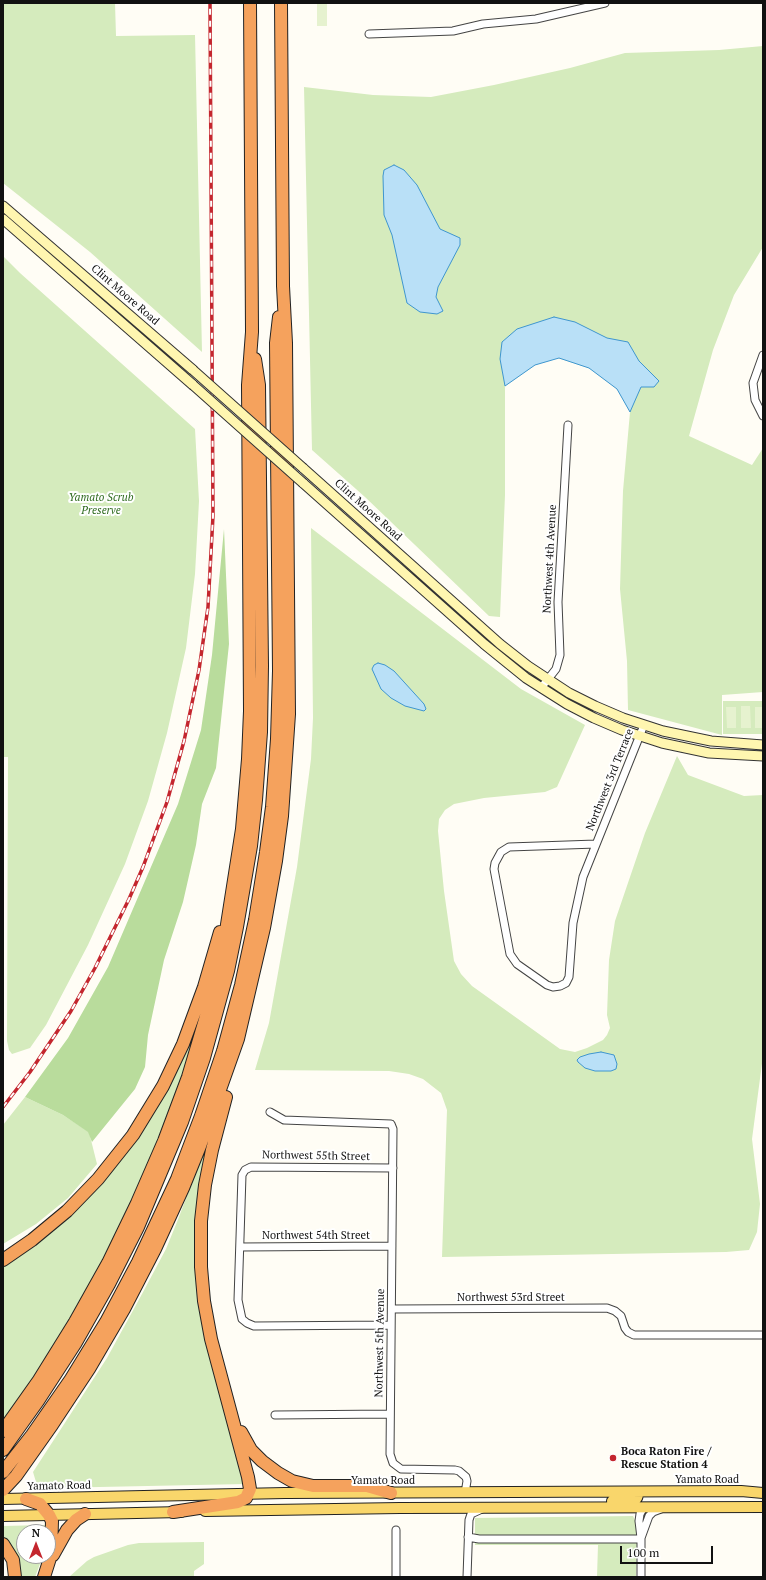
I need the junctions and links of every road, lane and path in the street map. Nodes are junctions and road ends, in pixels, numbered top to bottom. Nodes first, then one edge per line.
1 (250, 3) edge
2 (281, 3) edge
3 (605, 3) edge
4 (369, 34) dead end
5 (3, 206) edge
6 (3, 219) edge
7 (283, 286) junction
8 (252, 332) junction
9 (763, 355) edge
10 (763, 416) edge
11 (568, 425) dead end
12 (548, 680) junction
13 (541, 688) junction
14 (644, 726) junction
15 (640, 737) junction
16 (763, 745) edge
17 (763, 756) edge
18 (596, 844) junction
19 (231, 898) junction
20 (238, 1039) junction
21 (270, 1112) dead end
22 (393, 1168) junction
23 (98, 1179) junction
24 (392, 1246) junction
25 (240, 1247) junction
26 (3, 1251) edge
27 (3, 1260) edge
28 (392, 1309) junction
29 (391, 1325) junction
30 (763, 1335) edge
31 (232, 1414) junction
32 (390, 1414) junction
33 (276, 1415) dead end
34 (3, 1431) edge
35 (3, 1450) edge
36 (3, 1472) edge
37 (16, 1476) junction
38 (3, 1490) edge
39 (741, 1491) junction
40 (558, 1492) junction
41 (639, 1492) junction
42 (391, 1493) junction
43 (465, 1493) junction
44 (763, 1493) edge
45 (248, 1494) junction
46 (3, 1498) edge
47 (26, 1499) junction
48 (644, 1507) junction
49 (665, 1507) junction
50 (763, 1507) edge
51 (384, 1508) junction
52 (486, 1508) junction
53 (502, 1508) junction
54 (564, 1508) junction
55 (174, 1512) junction
56 (85, 1514) junction
57 (50, 1515) junction
58 (3, 1516) edge
59 (51, 1524) edge
60 (396, 1530) dead end
61 (468, 1537) junction
62 (641, 1539) junction
63 (3, 1544) edge
64 (56, 1549) edge
65 (48, 1564) edge
66 (15, 1577) edge
67 (44, 1577) edge
68 (396, 1577) edge
69 (468, 1577) edge
70 (641, 1577) edge

1 - 8 highway
2 - 7 highway
3 - 4 street
5 - 12 street, Clint Moore Road, bridge
6 - 13 street, Clint Moore Road, bridge
7 - 20 highway
7 - 36 highway
8 - 19 highway
8 - 35 highway
9 - 10 street
11 - 12 street, Northwest 4th Avenue
12 - 13 street, Northwest 4th Avenue
12 - 14 street, Clint Moore Road
13 - 15 street, Clint Moore Road
14 - 15 street, Northwest 3rd Terrace
14 - 16 street, Clint Moore Road
15 - 17 street, Clint Moore Road
15 - 18 street, Northwest 3rd Terrace
18 - 18 street, Northwest 3rd Terrace
19 - 23 highway
19 - 34 highway
20 - 31 highway
20 - 37 highway
21 - 22 street, Northwest 5th Avenue
22 - 24 street, Northwest 5th Avenue
22 - 25 street, Northwest 55th Street
23 - 26 highway
23 - 27 highway
24 - 25 street, Northwest 54th Street
24 - 28 street, Northwest 5th Avenue
25 - 29 street
28 - 29 street, Northwest 5th Avenue
28 - 30 street, Northwest 53rd Street
29 - 32 street, Northwest 5th Avenue
31 - 42 highway
31 - 45 highway
32 - 33 street
32 - 43 street, Northwest 5th Avenue
37 - 38 highway
37 - 46 highway
39 - 41 main road, Yamato Road
39 - 44 main road, Yamato Road
39 - 48 main road
40 - 41 main road, Yamato Road
40 - 43 main road, Yamato Road
40 - 53 main road
41 - 54 main road
42 - 43 main road, Yamato Road
42 - 45 main road, Yamato Road
43 - 51 main road
45 - 47 main road, Yamato Road
45 - 55 highway
46 - 47 main road, Yamato Road
47 - 57 highway
48 - 49 main road
48 - 54 main road
48 - 62 street
49 - 50 main road
49 - 62 street
51 - 52 main road
51 - 55 main road
52 - 53 main road
52 - 61 street
53 - 54 main road
55 - 56 main road
56 - 57 main road
56 - 64 highway
57 - 58 main road
57 - 59 highway
60 - 68 street
61 - 62 street
61 - 69 street
62 - 70 street
63 - 66 highway
65 - 67 highway

